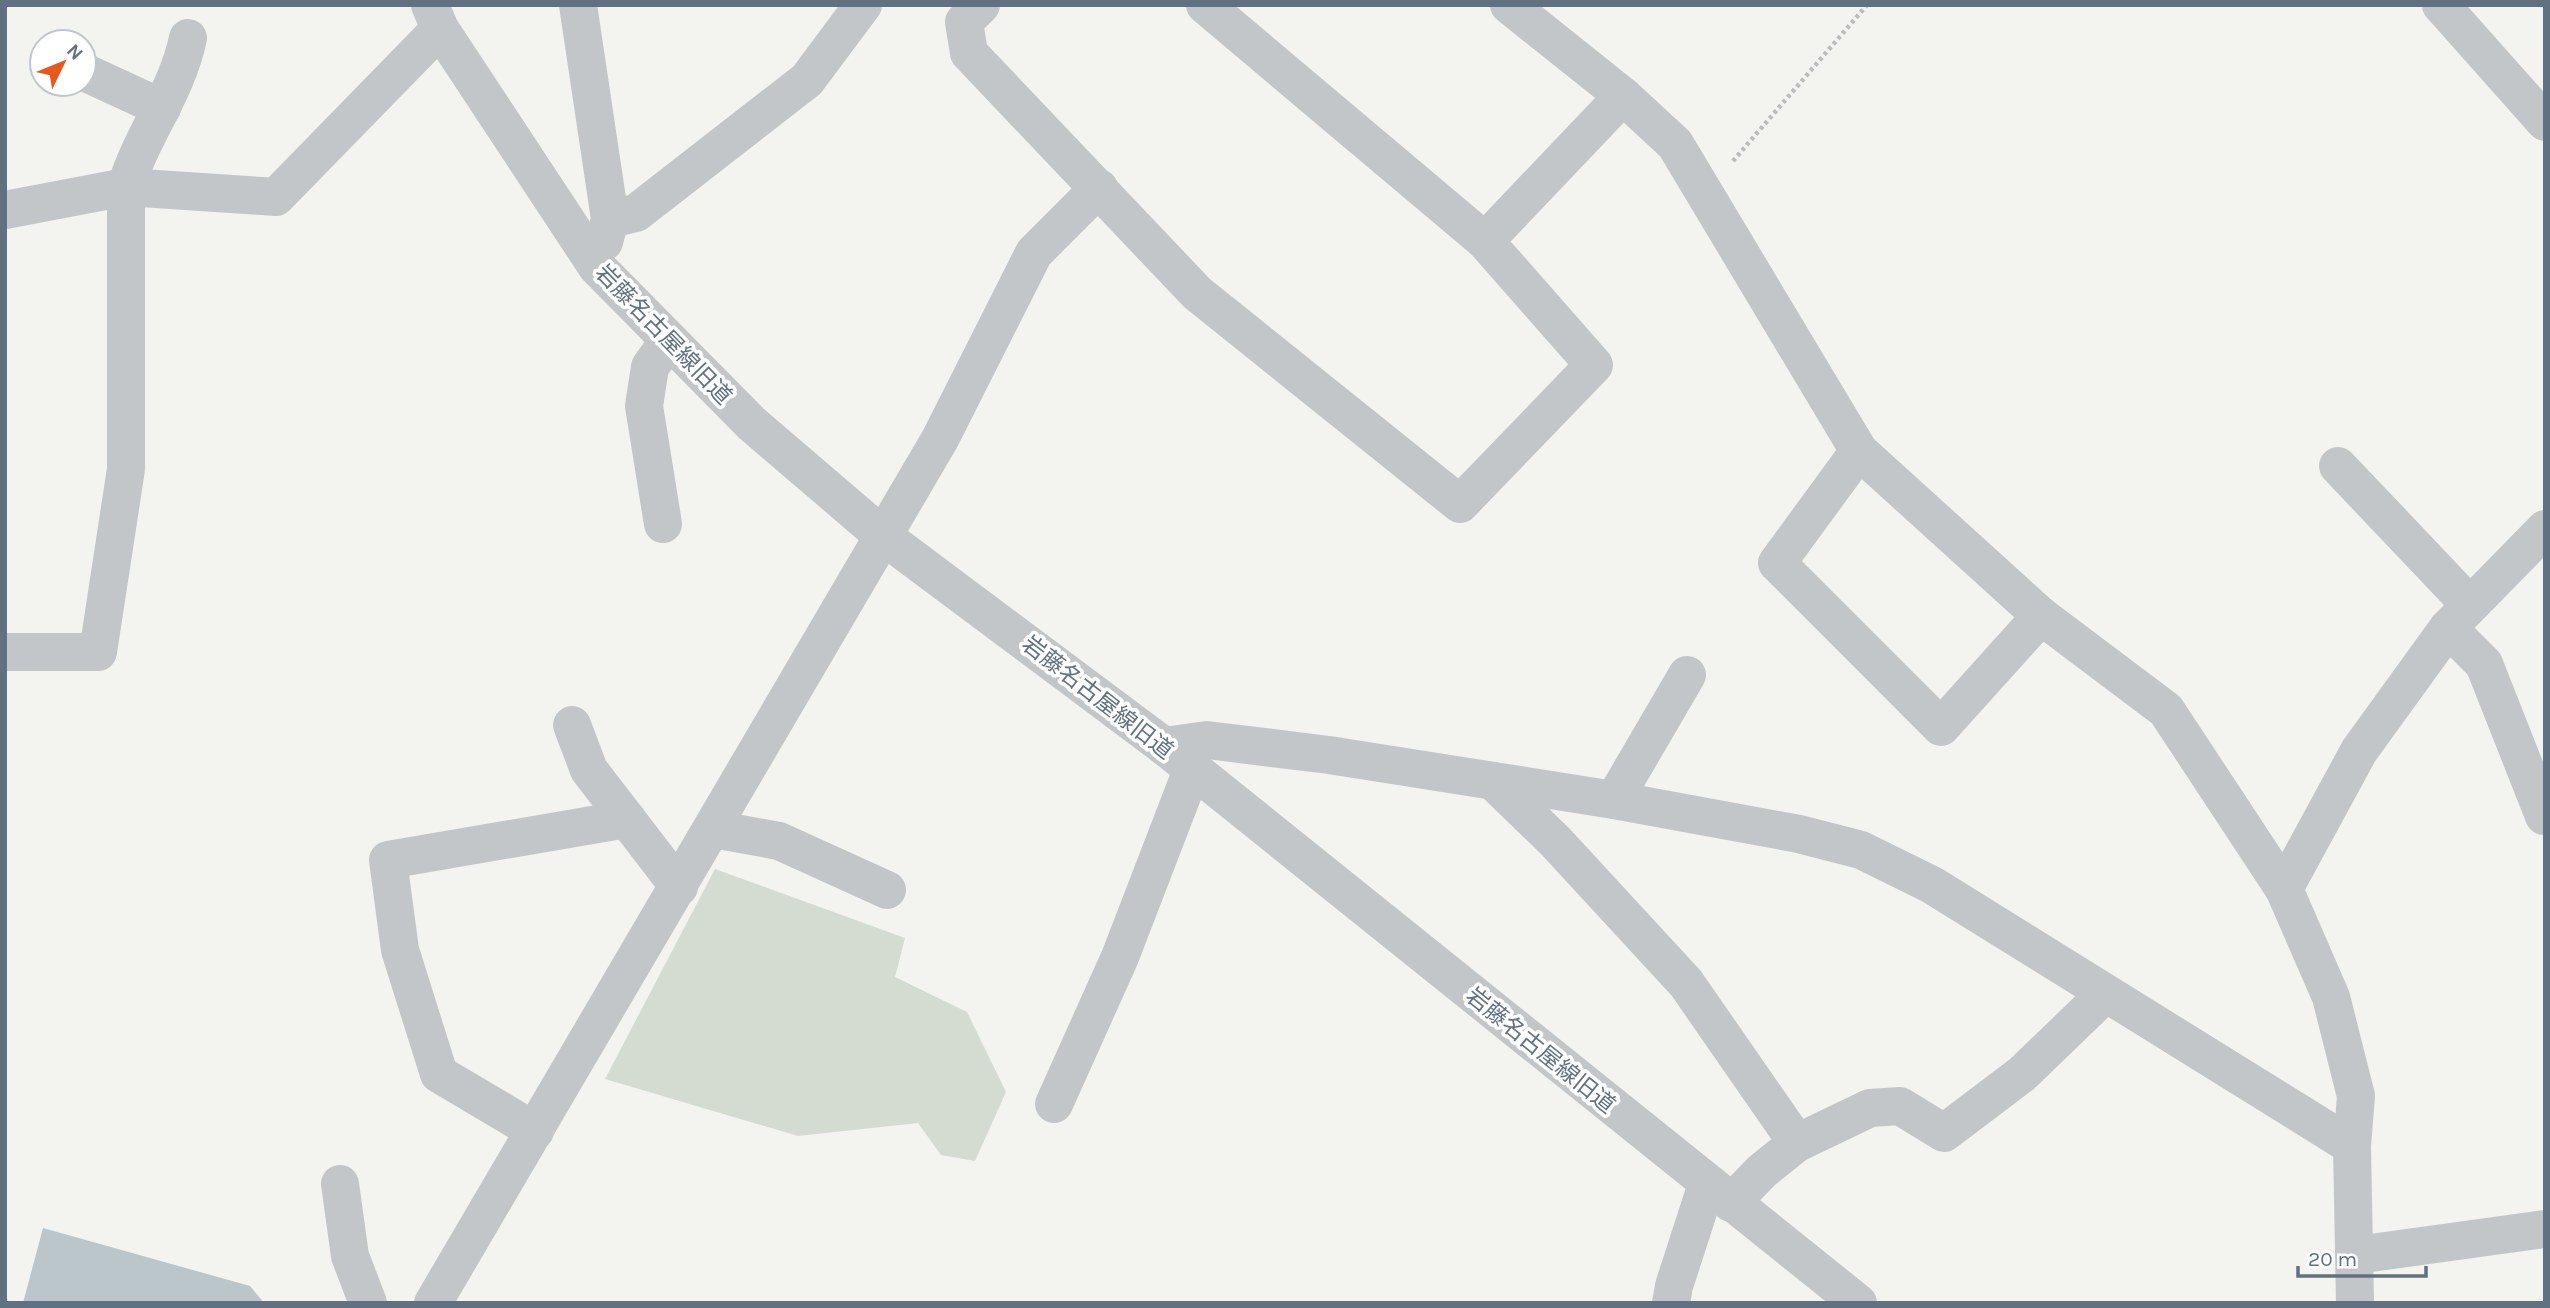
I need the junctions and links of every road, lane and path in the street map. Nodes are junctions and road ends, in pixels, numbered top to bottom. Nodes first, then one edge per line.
1 (578, 5) edge
2 (863, 5) edge
3 (981, 5) edge
4 (1205, 5) edge
5 (1509, 5) edge
6 (1867, 5) edge
7 (2441, 5) edge
8 (435, 17) edge
9 (188, 38) dead end
10 (98, 78) edge
11 (1623, 96) junction
12 (162, 108) junction
13 (2545, 122) edge
14 (126, 187) junction
15 (1099, 188) junction
16 (1705, 194) junction
17 (5, 210) edge
18 (610, 219) junction
19 (1485, 241) junction
20 (597, 267) junction
21 (669, 340) junction
22 (1859, 451) junction
23 (2338, 466) dead end
24 (663, 524) dead end
25 (883, 536) junction
26 (2539, 546) edge
27 (2041, 616) junction
28 (2458, 616) junction
29 (5, 652) edge
30 (1686, 675) dead end
31 (572, 725) dead end
32 (1178, 758) junction
33 (1493, 782) junction
34 (1614, 800) junction
35 (2544, 816) edge
36 (627, 818) junction
37 (713, 829) junction
38 (679, 887) junction
39 (2284, 889) junction
40 (887, 890) dead end
41 (2105, 994) junction
42 (1054, 1104) dead end
43 (535, 1131) junction
44 (1797, 1143) junction
45 (2352, 1146) junction
46 (340, 1184) dead end
47 (1719, 1194) junction
48 (2545, 1229) edge
49 (2356, 1255) junction
50 (368, 1303) edge
51 (433, 1303) edge
52 (1671, 1303) edge
53 (1858, 1303) edge
54 (2355, 1303) edge

1 - 18 street
2 - 18 street
3 - 15 street
4 - 19 street
5 - 11 street
6 - 16 path
7 - 13 street
8 - 14 street
8 - 20 street, 岩藤名古屋線旧道
9 - 12 street
10 - 12 street
11 - 16 street
11 - 19 street
12 - 14 street
14 - 17 street
14 - 29 street
15 - 19 street
15 - 25 street
16 - 22 street
18 - 20 street
20 - 21 street, 岩藤名古屋線旧道
21 - 24 street
21 - 25 street, 岩藤名古屋線旧道
22 - 27 street
22 - 27 street
23 - 28 street
25 - 32 street, 岩藤名古屋線旧道
25 - 37 street
26 - 28 street
27 - 39 street
28 - 35 street
28 - 39 street
30 - 34 street
31 - 36 street
32 - 33 street
32 - 42 street
32 - 47 street, 岩藤名古屋線旧道
33 - 34 street
33 - 44 street
34 - 41 street
36 - 38 street
36 - 43 street
37 - 38 street
37 - 40 street
38 - 43 street
39 - 45 street
41 - 44 street
41 - 45 street
43 - 51 street
44 - 47 street
45 - 49 street
46 - 50 street
47 - 52 street
47 - 53 street, 岩藤名古屋線旧道
48 - 49 street
49 - 54 street

